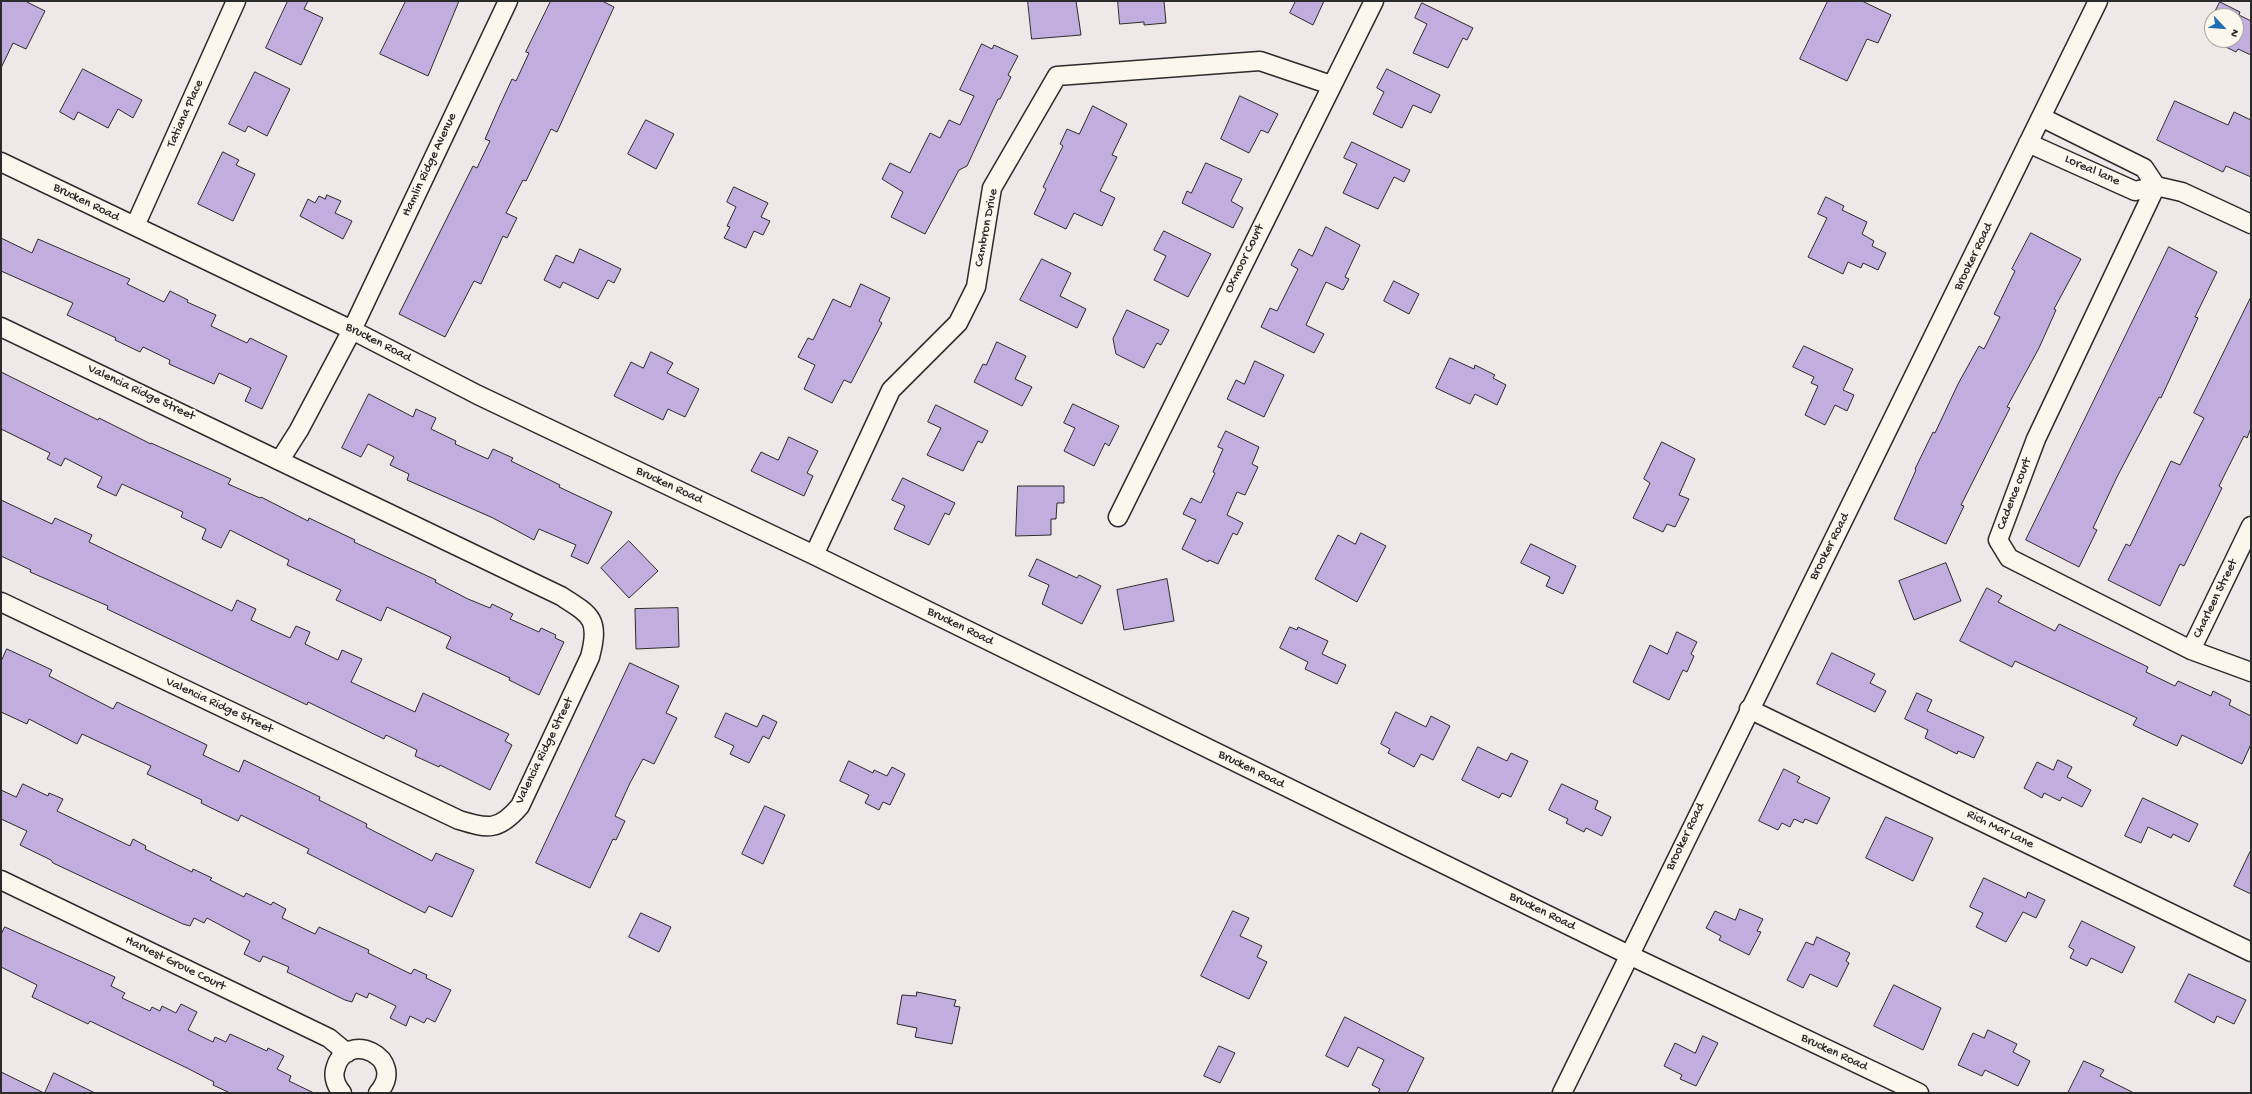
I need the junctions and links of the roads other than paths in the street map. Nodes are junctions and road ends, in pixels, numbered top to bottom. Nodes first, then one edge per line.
1 (236, 1) edge
2 (508, 1) edge
3 (1374, 1) edge
4 (2098, 1) edge
5 (1331, 85) junction
6 (2041, 117) junction
7 (2028, 143) junction
8 (2105, 149) junction
9 (1, 162) edge
10 (2095, 172) junction
11 (2156, 186) junction
12 (2251, 224) edge
13 (135, 226) junction
14 (1, 327) edge
15 (352, 330) junction
16 (280, 460) junction
17 (1118, 517) dead end
18 (2251, 526) edge
19 (814, 555) junction
20 (1, 602) edge
21 (2192, 650) junction
22 (2251, 672) edge
23 (1749, 709) junction
24 (1, 880) edge
25 (2251, 952) edge
26 (1629, 955) junction
27 (347, 1053) junction
28 (1915, 1092) edge
29 (342, 1093) edge
30 (378, 1093) edge
31 (1562, 1093) edge

1 - 13 street, Tatiana Place
2 - 15 street, Hamlin Ridge Avenue
3 - 5 street, Oxmoor Court
4 - 6 street, Brooker Road
5 - 17 street, Oxmoor Court
5 - 19 street, Cambron Drive
6 - 7 street, Brooker Road
6 - 8 street, Loreal lane
7 - 10 street, Loreal lane
7 - 23 street, Brooker Road
8 - 10 street
8 - 11 street, Loreal lane
9 - 13 street, Brucken Road
10 - 11 street, Loreal lane
11 - 12 street, Loreal lane
11 - 21 street, Cadence court
13 - 15 street, Brucken Road
14 - 16 street, Valencia Ridge Street
15 - 16 street
15 - 19 street, Brucken Road
16 - 20 street, Valencia Ridge Street
18 - 21 street, Charleen Street
19 - 26 street, Brucken Road
21 - 22 street, Cadence court
23 - 25 street, Rich Mar Lane
23 - 26 street, Brooker Road
24 - 27 street, Harvest Grove Court
26 - 28 street, Brucken Road
26 - 31 street, Brooker Road
27 - 29 street
27 - 30 street

